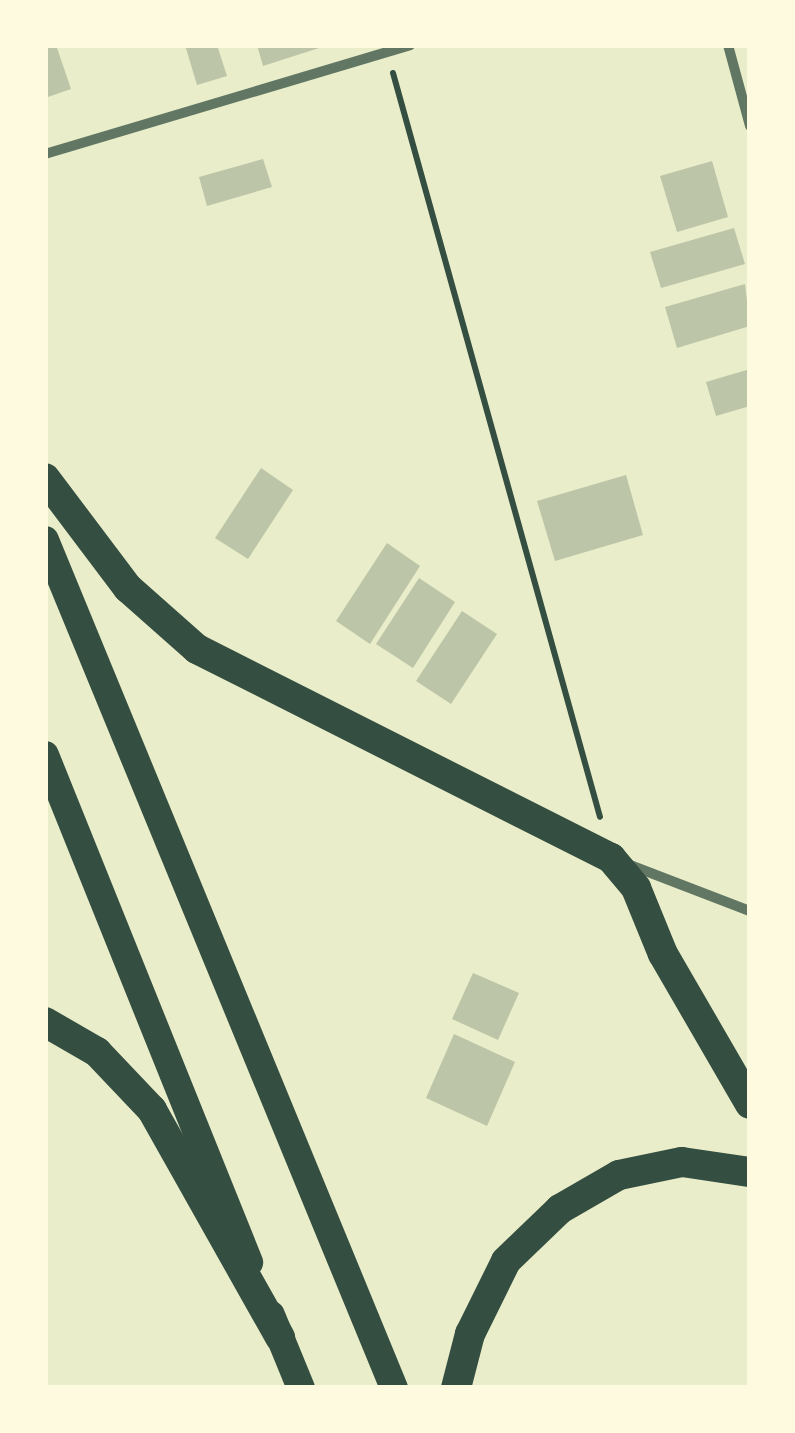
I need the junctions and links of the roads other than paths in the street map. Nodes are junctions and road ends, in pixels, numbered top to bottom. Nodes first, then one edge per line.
1 (410, 45) edge
2 (728, 45) edge
3 (387, 48) edge
4 (750, 126) edge
5 (45, 154) edge
6 (45, 478) edge
7 (45, 540) edge
8 (45, 755) edge
9 (611, 858) junction
10 (750, 911) edge
11 (45, 1022) edge
12 (750, 1104) edge
13 (750, 1172) edge
14 (280, 1337) junction
15 (301, 1388) edge
16 (394, 1388) edge
17 (456, 1388) edge

1 - 3 street
2 - 4 street
3 - 5 street
6 - 9 highway
7 - 16 highway
8 - 14 highway
9 - 10 street
9 - 12 highway
11 - 14 highway
13 - 17 highway
14 - 15 highway

